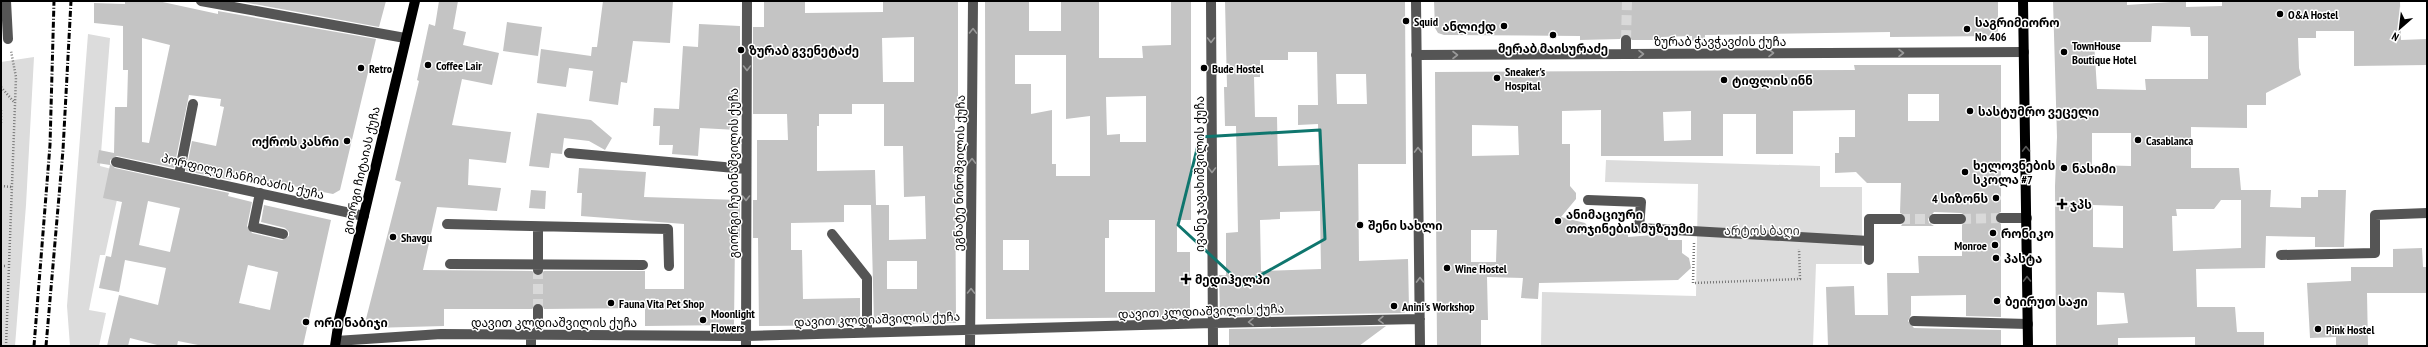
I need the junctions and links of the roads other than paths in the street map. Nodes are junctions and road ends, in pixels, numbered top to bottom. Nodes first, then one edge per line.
1 (6, 1) edge
2 (201, 1) edge
3 (415, 1) edge
4 (746, 1) edge
5 (974, 1) edge
6 (1211, 1) edge
7 (1416, 1) edge
8 (2024, 1) edge
9 (406, 38) junction
10 (8, 39) road end
11 (1626, 40) tunnel mouth
12 (2024, 52) junction
13 (1626, 54) junction
14 (1416, 55) junction
15 (193, 104) dead end
16 (569, 153) dead end
17 (116, 162) dead end
18 (746, 169) junction
19 (179, 175) junction
20 (260, 193) junction
21 (1588, 200) dead end
22 (2427, 213) edge
23 (364, 216) junction
24 (2001, 218) tunnel mouth
25 (2026, 218) junction
26 (1900, 219) tunnel mouth
27 (1934, 219) tunnel mouth
28 (1961, 219) tunnel mouth
29 (447, 224) dead end
30 (538, 227) junction
31 (283, 234) dead end
32 (832, 234) dead end
33 (1869, 241) junction
34 (2281, 255) dead end
35 (1869, 260) dead end
36 (450, 264) dead end
37 (643, 265) dead end
38 (669, 266) dead end
39 (538, 267) junction
40 (538, 309) tunnel mouth
41 (1420, 320) junction
42 (1914, 321) dead end
43 (1213, 323) junction
44 (2028, 324) junction
45 (970, 330) junction
46 (867, 333) junction
47 (535, 334) junction
48 (747, 341) edge
49 (335, 344) edge
50 (530, 346) edge
51 (970, 346) edge
52 (1213, 346) edge
53 (1420, 346) edge
54 (2028, 346) edge

1 - 10 street
2 - 9 street
3 - 9 main road, გიორგი ჩიტაიას ქუჩა
4 -> 18 street, გიორგი ჩუბინაშვილის ქუჩა
45 -> 5 street, ეგნატე ნინოშვილის ქუჩა
6 -> 43 street, ივანე ჯავახიშვილის ქუჩა
7 - 14 street
8 - 12 main road
9 - 23 main road, გიორგი ჩიტაიას ქუჩა
11 - 13 street
13 -> 12 street, ზურაბ ჭავჭავძის ქუჩა
25 -> 12 main road
14 -> 13 street, ზურაბ ჭავჭავძის ქუჩა
41 -> 14 street
15 - 19 street
16 - 18 street
17 - 19 street, პორფილე ჩანჩიბაძის ქუჩა
18 -> 48 street, გიორგი ჩუბინაშვილის ქუჩა
19 - 20 street, პორფილე ჩანჩიბაძის ქუჩა
20 - 23 street, პორფილე ჩანჩიბაძის ქუჩა
20 - 31 street
21 - 33 street
22 - 34 street
23 - 49 main road, გიორგი ჩიტაიას ქუჩა
24 - 25 street
44 -> 25 main road
26 - 33 street
27 - 28 street
29 - 30 street
30 - 38 street
30 - 39 street
32 - 46 street
33 - 35 street
36 - 39 street
37 - 39 street
40 - 47 street
41 -> 43 street, დავით კლდიაშვილის ქუჩა
41 - 53 street
42 - 44 street
43 - 45 street, დავით კლდიაშვილის ქუჩა
43 - 52 street, ივანე ჯავახიშვილის ქუჩა
44 - 54 main road
45 - 46 street, დავით კლდიაშვილის ქუჩა
45 - 51 street, ეგნატე ნინოშვილის ქუჩა
46 - 48 street, დავით კლდიაშვილის ქუჩა
47 - 48 street, დავით კლდიაშვილის ქუჩა
47 - 49 street, დავით კლდიაშვილის ქუჩა
47 - 50 street

